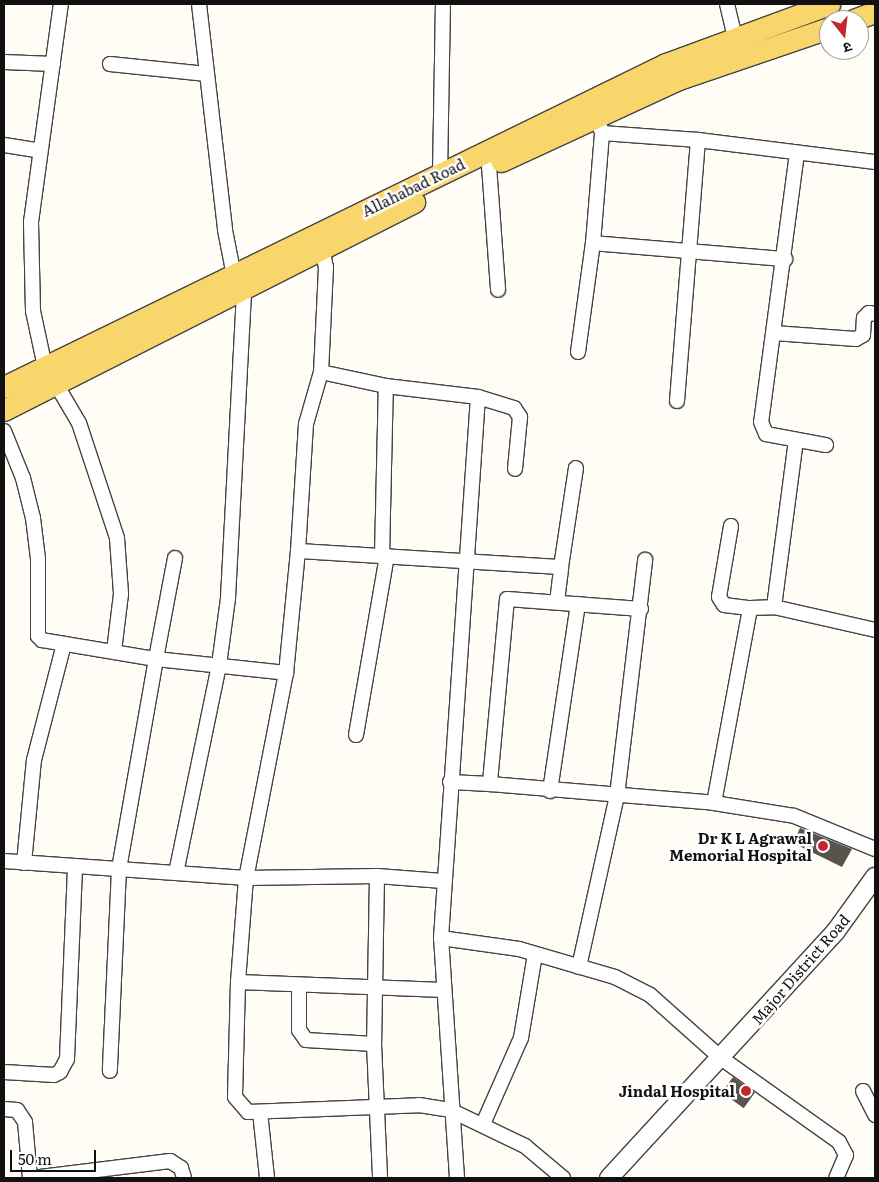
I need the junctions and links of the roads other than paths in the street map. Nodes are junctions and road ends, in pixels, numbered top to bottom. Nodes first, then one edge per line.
1 (61, 4) edge
2 (199, 4) edge
3 (443, 4) edge
4 (727, 4) edge
5 (829, 4) edge
6 (819, 30) edge
7 (737, 48) junction
8 (4, 62) edge
9 (52, 64) junction
10 (110, 64) dead end
11 (206, 74) junction
12 (596, 117) junction
13 (698, 140) junction
14 (4, 145) edge
15 (40, 151) junction
16 (798, 153) junction
17 (874, 162) dead end
18 (489, 166) junction
19 (440, 174) junction
20 (321, 241) junction
21 (593, 243) junction
22 (689, 251) junction
23 (785, 259) junction
24 (238, 285) junction
25 (498, 290) dead end
26 (875, 314) edge
27 (774, 333) junction
28 (578, 352) dead end
29 (322, 372) junction
30 (51, 376) junction
31 (386, 386) junction
32 (4, 387) edge
33 (478, 397) junction
34 (677, 401) dead end
35 (4, 410) edge
36 (4, 432) edge
37 (796, 441) junction
38 (826, 446) dead end
39 (576, 468) dead end
40 (515, 469) dead end
41 (732, 526) dead end
42 (298, 551) junction
43 (385, 556) junction
44 (175, 558) dead end
45 (645, 560) dead end
46 (468, 561) junction
47 (560, 567) junction
48 (557, 602) junction
49 (578, 604) junction
50 (774, 607) junction
51 (750, 608) junction
52 (641, 609) junction
53 (875, 630) edge
54 (64, 644) junction
55 (114, 651) junction
56 (156, 659) junction
57 (219, 665) junction
58 (286, 673) junction
59 (356, 735) dead end
60 (450, 782) junction
61 (490, 784) junction
62 (550, 791) junction
63 (617, 796) junction
64 (714, 803) junction
65 (875, 849) edge
66 (4, 861) edge
67 (24, 863) junction
68 (75, 866) junction
69 (119, 869) junction
70 (176, 873) junction
71 (377, 876) junction
72 (875, 876) edge
73 (246, 878) junction
74 (442, 882) junction
75 (875, 888) edge
76 (441, 938) junction
77 (535, 954) junction
78 (579, 967) junction
79 (238, 982) junction
80 (299, 985) junction
81 (375, 988) junction
82 (444, 990) junction
83 (374, 1044) junction
84 (725, 1061) junction
85 (110, 1071) dead end
86 (4, 1072) edge
87 (863, 1091) dead end
88 (377, 1106) junction
89 (4, 1109) edge
90 (450, 1110) junction
91 (260, 1112) junction
92 (875, 1115) edge
93 (484, 1124) junction
94 (31, 1178) edge
95 (184, 1178) edge
96 (267, 1178) edge
97 (380, 1178) edge
98 (457, 1178) edge
99 (563, 1178) edge
100 (608, 1178) edge
101 (624, 1178) edge
102 (836, 1178) edge

1 - 9 street
2 - 11 street
3 - 19 street
4 - 7 street
5 - 7 main road, Allahabad Road
6 - 7 main road
7 - 12 main road, Allahabad Road
8 - 9 street
9 - 15 street
10 - 11 street
11 - 24 street
12 - 13 street
12 - 18 main road
12 - 19 main road, Allahabad Road
12 - 21 street
13 - 16 street
13 - 22 street
14 - 15 street
15 - 30 street
16 - 17 street
16 - 23 street
18 - 20 main road
18 - 25 street
19 - 20 main road, Allahabad Road
20 - 24 main road, Allahabad Road
20 - 29 street
21 - 22 street
21 - 28 street
22 - 23 street
22 - 34 street
23 - 27 street
24 - 30 main road, Allahabad Road
24 - 57 street
26 - 27 street
27 - 37 street
29 - 31 street
29 - 42 street
30 - 32 main road, Allahabad Road
30 - 35 main road
30 - 55 street
31 - 33 street
31 - 43 street
33 - 40 street
33 - 46 street
36 - 54 street
37 - 38 street
37 - 50 street
39 - 47 street
41 - 51 street
42 - 43 street
42 - 58 street
43 - 46 street
43 - 59 street
44 - 56 street
45 - 52 street
46 - 47 street
46 - 60 street
47 - 48 street
48 - 49 street
48 - 61 street
49 - 52 street
49 - 62 street
50 - 51 street
50 - 53 street
51 - 64 street
52 - 63 street
54 - 55 street
54 - 67 street
55 - 56 street
56 - 57 street
56 - 69 street
57 - 58 street
57 - 70 street
58 - 73 street
60 - 61 street
60 - 74 street
61 - 62 street
62 - 63 street
63 - 64 street
63 - 78 street
64 - 65 street
66 - 67 street
67 - 68 street
68 - 69 street
68 - 86 street
69 - 70 street
69 - 85 street
70 - 73 street
71 - 73 street
71 - 74 street
71 - 81 street
72 - 84 street, Major District Road
73 - 79 street
74 - 76 street
75 - 84 street
76 - 77 street
76 - 82 street
77 - 78 street
77 - 93 street
78 - 84 street
79 - 80 street
79 - 91 street
80 - 81 street
80 - 83 street
81 - 82 street
81 - 83 street
82 - 90 street
83 - 88 street
84 - 100 street
84 - 101 street
84 - 102 street
87 - 92 street
88 - 90 street
88 - 91 street
88 - 97 street
89 - 94 street
90 - 93 street
90 - 98 street
91 - 96 street
93 - 99 street
94 - 95 street

